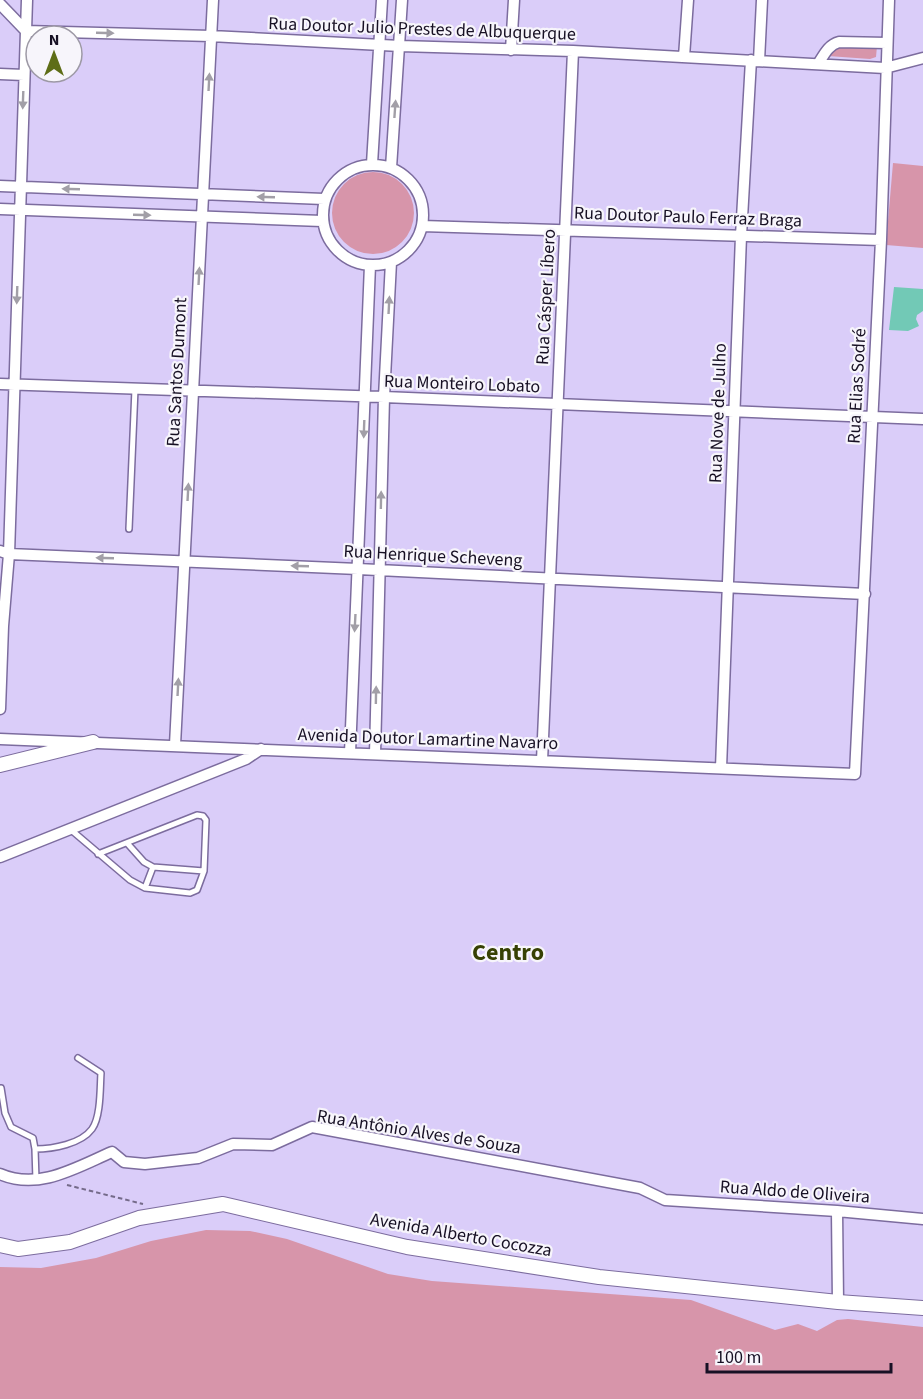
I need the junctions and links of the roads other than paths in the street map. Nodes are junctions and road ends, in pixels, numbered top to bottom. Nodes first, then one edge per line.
1 (27, 0) edge
2 (213, 0) edge
3 (382, 0) edge
4 (402, 0) edge
5 (514, 0) edge
6 (688, 0) edge
7 (762, 0) edge
8 (889, 0) edge
9 (0, 4) edge
10 (26, 24) edge
11 (24, 29) edge
12 (84, 33) edge
13 (211, 36) junction
14 (887, 43) junction
15 (380, 45) junction
16 (400, 46) junction
17 (511, 50) junction
18 (573, 51) junction
19 (684, 57) junction
20 (923, 58) edge
21 (755, 60) junction
22 (818, 64) junction
23 (885, 68) junction
24 (0, 74) edge
25 (24, 75) joint
26 (372, 164) junction
27 (391, 168) junction
28 (0, 186) edge
29 (21, 187) junction
30 (203, 195) junction
31 (324, 199) junction
32 (0, 209) edge
33 (20, 211) junction
34 (202, 217) junction
35 (322, 221) junction
36 (422, 226) junction
37 (566, 229) junction
38 (741, 236) junction
39 (881, 240) junction
40 (391, 262) junction
41 (370, 265) junction
42 (0, 384) edge
43 (14, 385) junction
44 (135, 389) junction
45 (193, 390) junction
46 (365, 397) junction
47 (384, 397) junction
48 (557, 404) junction
49 (734, 410) junction
50 (872, 416) junction
51 (923, 419) edge
52 (129, 529) dead end
53 (4, 553) edge
54 (184, 562) junction
55 (358, 569) junction
56 (380, 570) junction
57 (549, 578) junction
58 (3, 579) edge
59 (728, 587) junction
60 (865, 594) junction
61 (1, 627) edge
62 (0, 709) edge
63 (0, 739) edge
64 (93, 742) junction
65 (175, 745) junction
66 (261, 749) junction
67 (350, 753) junction
68 (375, 754) junction
69 (542, 760) junction
70 (0, 765) edge
71 (721, 768) junction
72 (855, 774) joint
73 (70, 829) junction
74 (127, 843) junction
75 (98, 854) junction
76 (0, 857) edge
77 (153, 867) junction
78 (204, 871) junction
79 (145, 888) junction
80 (78, 1058) dead end
81 (2, 1088) dead end
82 (35, 1149) junction
83 (0, 1174) edge
84 (36, 1180) junction
85 (665, 1200) joint
86 (837, 1211) junction
87 (923, 1219) edge
88 (0, 1245) edge
89 (838, 1302) junction
90 (923, 1308) edge

1 - 10 street
2 - 13 street, Rua Santos Dumont
3 - 15 street
4 - 16 street
5 - 17 street
6 - 19 street
7 - 21 street, Rua Nove de Julho
8 - 14 street, Rua Elias Sodré
9 - 11 street
12 -> 13 street, Rua Doutor Julio Prestes de Albuquerque
13 - 15 street, Rua Doutor Julio Prestes de Albuquerque
30 -> 13 street, Rua Santos Dumont
14 - 22 street
14 - 23 street, Rua Elias Sodré
15 - 16 street, Rua Doutor Julio Prestes de Albuquerque
15 - 26 street
16 - 17 street, Rua Doutor Julio Prestes de Albuquerque
27 -> 16 street
17 - 18 street, Rua Doutor Julio Prestes de Albuquerque
18 - 19 street, Rua Doutor Julio Prestes de Albuquerque
18 - 37 street, Rua Cásper Líbero
19 - 21 street, Rua Doutor Julio Prestes de Albuquerque
20 - 23 street, Rua Doutor Julio Prestes de Albuquerque
21 - 22 street, Rua Doutor Julio Prestes de Albuquerque
21 - 38 street, Rua Nove de Julho
22 - 23 street, Rua Doutor Julio Prestes de Albuquerque
23 - 39 street, Rua Elias Sodré
24 - 25 street
25 -> 29 street
26 - 27 street
26 - 31 street
27 - 36 street
28 - 29 street
30 -> 29 street
29 - 33 street
31 -> 30 street
30 - 34 street, Rua Santos Dumont
31 - 35 street
32 - 33 street
33 -> 34 street
33 -> 43 street
34 - 35 street
45 -> 34 street, Rua Santos Dumont
35 - 41 street
36 - 37 street, Rua Doutor Paulo Ferraz Braga
36 - 40 street
37 - 38 street, Rua Doutor Paulo Ferraz Braga
37 - 48 street, Rua Cásper Líbero
38 - 39 street, Rua Doutor Paulo Ferraz Braga
38 - 49 street, Rua Nove de Julho
39 - 50 street, Rua Elias Sodré
40 - 41 street
47 -> 40 street
41 - 46 street
42 - 43 street, Rua Monteiro Lobato
43 - 44 street, Rua Monteiro Lobato
43 - 53 street
44 - 45 street, Rua Monteiro Lobato
44 - 52 lane
45 - 46 street, Rua Monteiro Lobato
54 -> 45 street, Rua Santos Dumont
46 - 47 street, Rua Monteiro Lobato
46 -> 55 street
47 - 48 street, Rua Monteiro Lobato
56 -> 47 street
48 - 49 street, Rua Monteiro Lobato
48 - 57 street, Rua Cásper Líbero
49 - 50 street, Rua Monteiro Lobato
49 - 59 street, Rua Nove de Julho
50 - 51 street, Rua Monteiro Lobato
50 - 60 street, Rua Elias Sodré
54 -> 53 street, Rua Henrique Scheveng
53 - 58 street
55 -> 54 street, Rua Henrique Scheveng
65 -> 54 street, Rua Santos Dumont
55 - 56 street, Rua Henrique Scheveng
55 -> 67 street
56 - 57 street, Rua Henrique Scheveng
68 -> 56 street
57 - 59 street, Rua Henrique Scheveng
57 - 69 street, Rua Cásper Líbero
58 - 61 street
59 - 60 street, Rua Henrique Scheveng
59 - 71 street, Rua Nove de Julho
60 - 72 street, Rua Elias Sodré
61 - 62 street
63 - 64 street, Avenida Doutor Lamartine Navarro
64 - 65 street, Avenida Doutor Lamartine Navarro
64 - 70 street
65 - 66 street, Avenida Doutor Lamartine Navarro
66 - 67 street, Avenida Doutor Lamartine Navarro
66 - 73 street
67 - 68 street, Avenida Doutor Lamartine Navarro
68 - 69 street, Avenida Doutor Lamartine Navarro
69 - 71 street, Avenida Doutor Lamartine Navarro
71 - 72 street, Avenida Doutor Lamartine Navarro
73 - 75 lane
73 - 76 street
74 - 75 lane
74 - 77 lane
74 - 78 lane
75 - 79 lane
77 - 78 lane
77 - 79 lane
78 - 79 lane
80 - 82 lane
81 - 82 lane
82 - 84 lane
83 - 84 street, Rua Antônio Alves de Souza
84 - 85 street, Rua Antônio Alves de Souza
85 - 86 street, Rua Aldo de Oliveira
86 - 87 street, Rua Aldo de Oliveira
86 - 89 street
88 - 89 street, Avenida Alberto Cocozza
89 - 90 street, Avenida Alberto Cocozza

